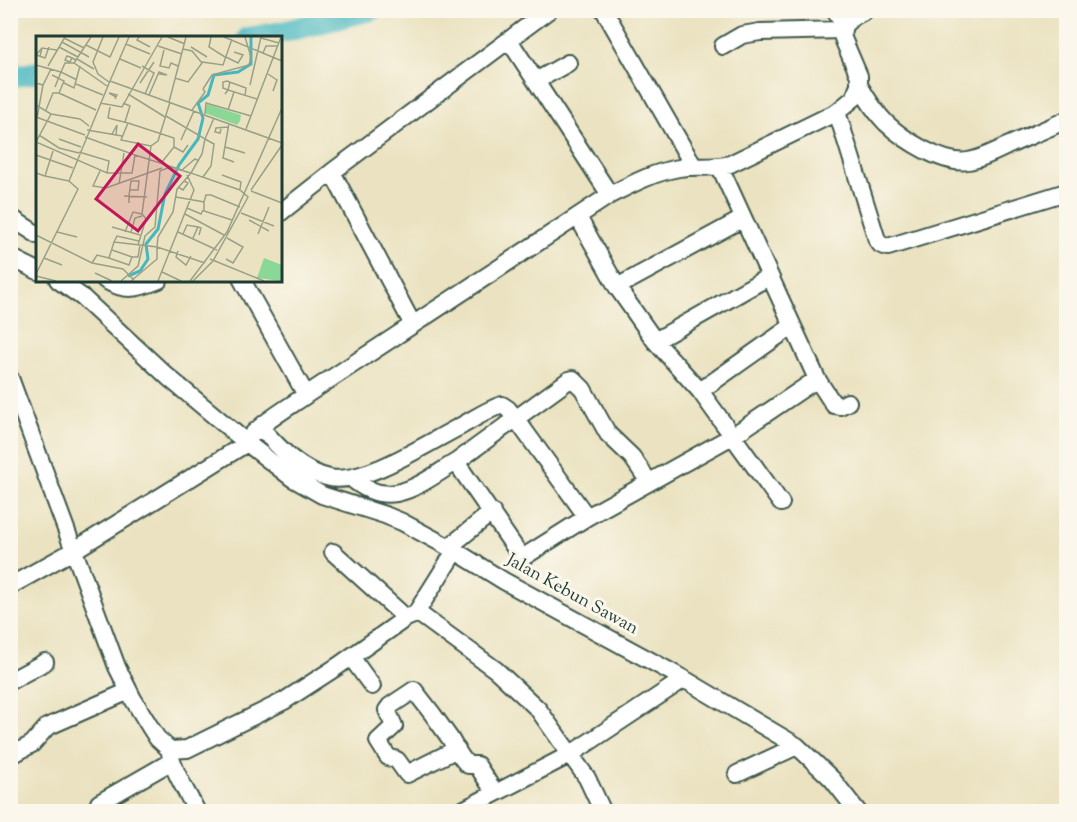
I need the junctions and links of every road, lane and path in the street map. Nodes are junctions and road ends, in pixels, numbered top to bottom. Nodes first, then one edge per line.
1 (549, 10) edge
2 (604, 10) edge
3 (866, 10) edge
4 (841, 22) edge
5 (509, 40) junction
6 (723, 46) dead end
7 (568, 63) dead end
8 (536, 81) junction
9 (859, 85) junction
10 (837, 112) junction
11 (1066, 120) edge
12 (694, 167) junction
13 (720, 167) junction
14 (332, 172) junction
15 (1066, 192) edge
16 (610, 195) junction
17 (282, 211) edge
18 (10, 217) edge
19 (578, 217) junction
20 (742, 219) junction
21 (36, 234) edge
22 (10, 257) edge
23 (36, 270) edge
24 (770, 276) junction
25 (61, 282) edge
26 (109, 282) edge
27 (155, 282) edge
28 (243, 282) edge
29 (617, 287) junction
30 (413, 325) junction
31 (792, 326) junction
32 (655, 341) junction
33 (10, 378) edge
34 (817, 379) junction
35 (700, 391) junction
36 (306, 395) junction
37 (848, 402) dead end
38 (516, 418) junction
39 (253, 435) junction
40 (729, 438) junction
41 (456, 462) junction
42 (351, 478) junction
43 (649, 483) junction
44 (781, 503) dead end
45 (492, 512) junction
46 (587, 518) junction
47 (456, 544) junction
48 (73, 550) junction
49 (333, 552) dead end
50 (10, 586) edge
51 (411, 615) junction
52 (351, 657) junction
53 (45, 662) dead end
54 (684, 680) junction
55 (10, 681) edge
56 (372, 686) dead end
57 (129, 691) junction
58 (797, 746) junction
59 (457, 749) junction
60 (571, 754) junction
61 (171, 755) junction
62 (10, 756) edge
63 (737, 774) dead end
64 (495, 793) junction
65 (99, 803) dead end
66 (470, 809) edge
67 (851, 810) edge
68 (197, 812) edge
69 (603, 812) edge

1 - 5 street
2 - 12 street
3 - 4 street
4 - 6 street
4 - 9 street
5 - 8 street
5 - 14 street
7 - 8 street
8 - 16 street
9 - 10 street
9 - 11 street
10 - 13 street
10 - 15 street
12 - 13 street
12 - 16 street
13 - 20 street
14 - 17 street
14 - 30 street
16 - 19 street
18 - 21 street
19 - 29 street
19 - 30 street
20 - 24 street
20 - 29 street
22 - 23 street
24 - 31 street
24 - 32 street
25 - 39 street
26 - 27 street
28 - 36 street
29 - 32 street
30 - 36 street
31 - 34 street
31 - 35 street
32 - 35 street
33 - 48 street
34 - 37 street
34 - 40 street
35 - 40 street
36 - 39 street
38 - 41 street
38 - 42 street
38 - 43 street
38 - 46 street
39 - 42 street
39 - 47 street, Jalan Kebun Sawan
39 - 48 street
40 - 43 street
40 - 44 street
41 - 42 street
41 - 45 street
43 - 46 street
45 - 46 street
45 - 47 street
47 - 51 street
47 - 54 street, Jalan Kebun Sawan
48 - 50 street
48 - 57 street
49 - 51 street
51 - 52 street
51 - 60 street
52 - 56 street
52 - 61 street
53 - 55 street
54 - 58 street, Jalan Kebun Sawan
54 - 60 street
57 - 61 street
57 - 62 street
58 - 63 street
58 - 67 street, Jalan Kebun Sawan
59 - 59 street
59 - 64 street
60 - 64 street
60 - 69 street
61 - 65 street
61 - 68 street
64 - 66 street

